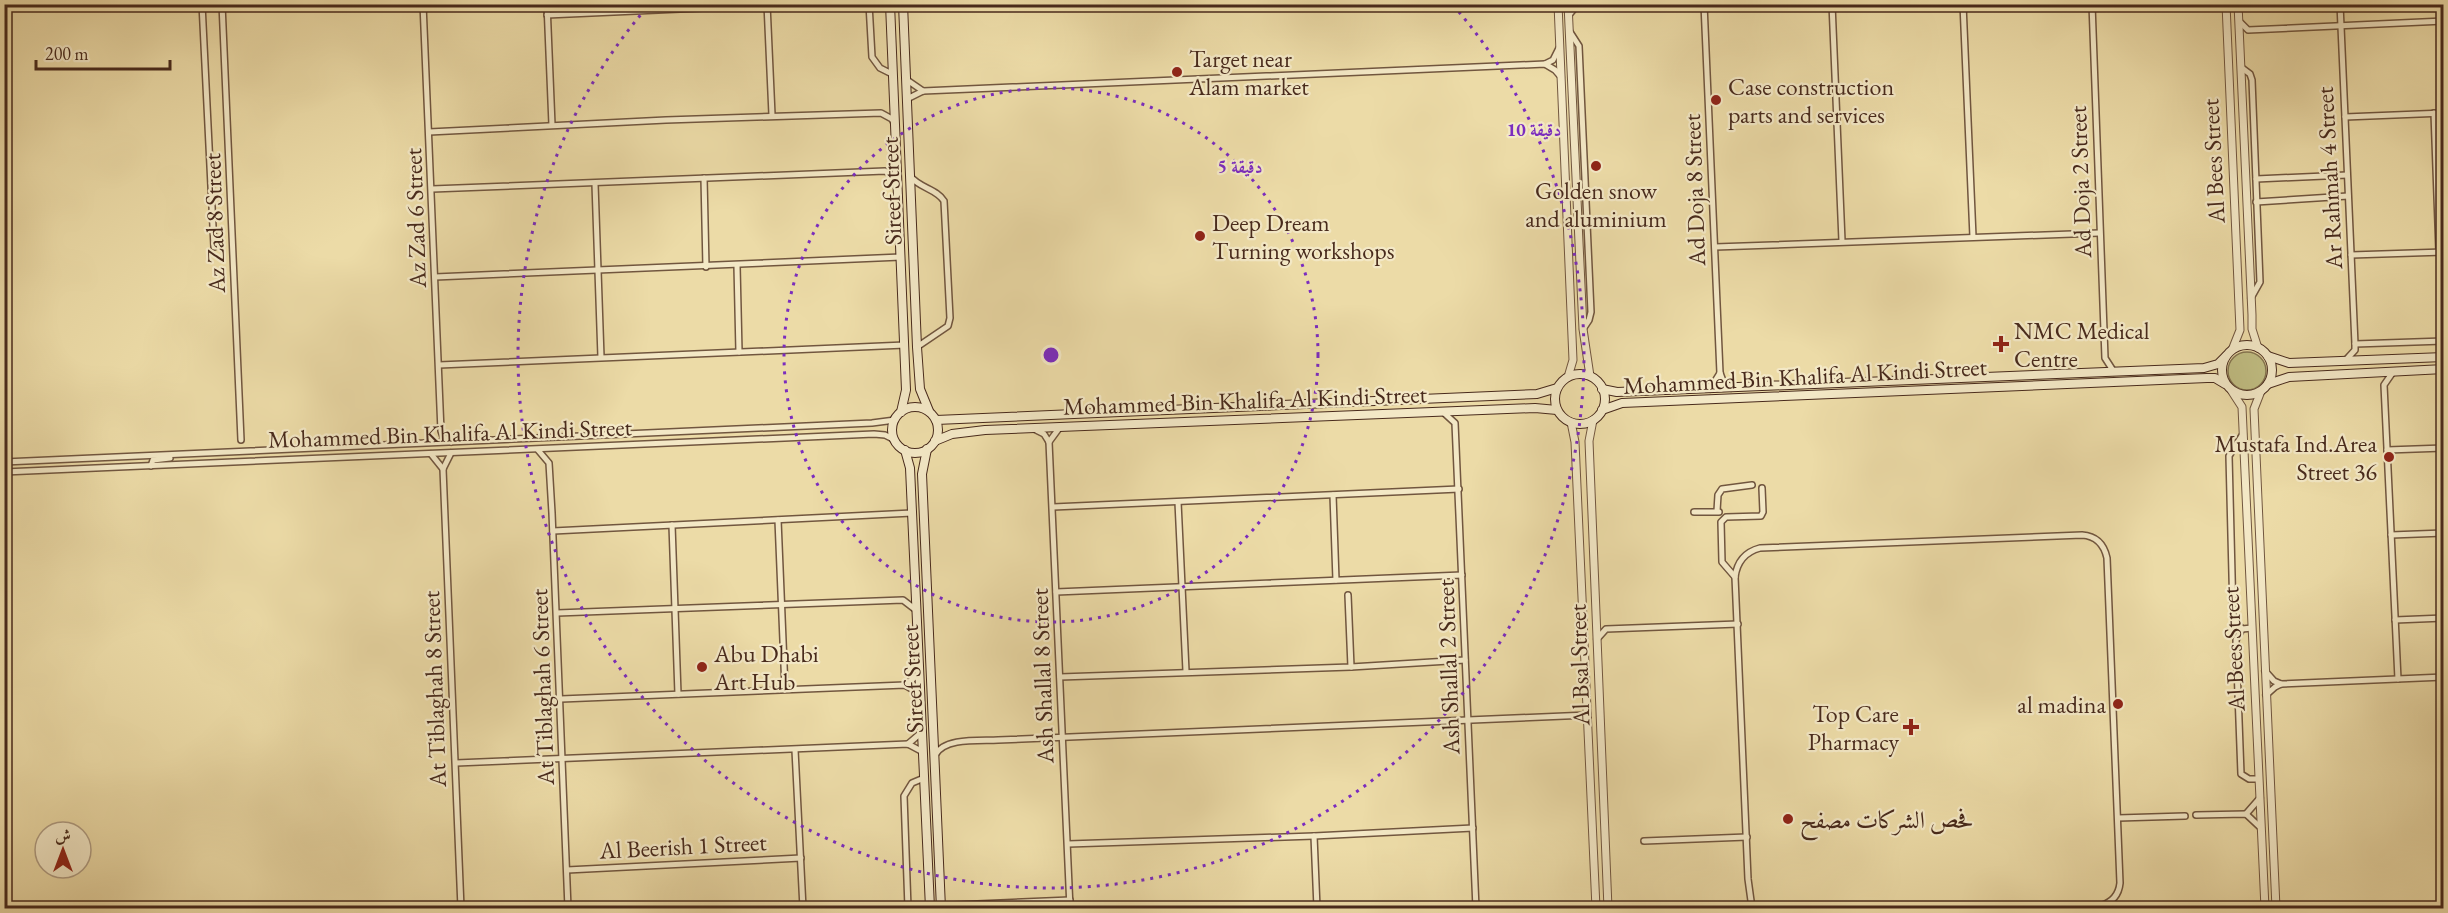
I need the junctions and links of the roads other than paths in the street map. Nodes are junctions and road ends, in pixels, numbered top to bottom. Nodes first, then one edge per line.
1 (202, 4) edge
2 (222, 4) edge
3 (423, 4) edge
4 (547, 4) edge
5 (869, 4) edge
6 (890, 4) edge
7 (903, 4) edge
8 (1558, 4) edge
9 (1568, 4) edge
10 (1578, 4) edge
11 (1704, 4) edge
12 (1832, 4) edge
13 (1963, 4) edge
14 (2092, 4) edge
15 (2226, 4) edge
16 (2238, 4) edge
17 (2340, 4) edge
18 (767, 5) edge
19 (547, 15) junction
20 (1569, 15) junction
21 (2240, 21) junction
22 (2444, 21) edge
23 (2341, 26) junction
24 (2248, 30) junction
25 (2241, 41) junction
26 (1560, 48) junction
27 (1545, 64) junction
28 (2242, 68) junction
29 (892, 74) junction
30 (1561, 77) junction
31 (906, 79) junction
32 (922, 91) junction
33 (907, 99) junction
34 (894, 101) junction
35 (2444, 113) edge
36 (881, 114) junction
37 (2434, 114) junction
38 (772, 116) junction
39 (2345, 117) junction
40 (894, 123) junction
41 (552, 125) junction
42 (429, 132) junction
43 (896, 159) junction
44 (885, 171) junction
45 (2347, 175) junction
46 (910, 176) junction
47 (704, 178) junction
48 (2256, 179) junction
49 (897, 182) junction
50 (595, 184) junction
51 (432, 189) junction
52 (2348, 196) junction
53 (2256, 202) junction
54 (2099, 233) junction
55 (1973, 237) junction
56 (1842, 241) junction
57 (214, 247) dead end
58 (1715, 247) junction
59 (2441, 252) edge
60 (2351, 255) junction
61 (901, 257) junction
62 (737, 266) junction
63 (706, 267) junction
64 (598, 271) junction
65 (435, 277) junction
66 (2251, 298) junction
67 (2444, 341) edge
68 (904, 345) junction
69 (917, 347) junction
70 (2355, 347) junction
71 (2258, 348) junction
72 (2232, 350) junction
73 (739, 352) junction
74 (2226, 356) junction
75 (2268, 356) junction
76 (601, 357) junction
77 (2444, 357) edge
78 (2105, 358) junction
79 (2365, 360) junction
80 (2345, 361) junction
81 (439, 364) junction
82 (2444, 369) edge
83 (2394, 371) junction
84 (2369, 372) junction
85 (2096, 373) junction
86 (2115, 373) junction
87 (1720, 374) junction
88 (1590, 376) junction
89 (1568, 377) junction
90 (2268, 384) junction
91 (2384, 385) junction
92 (2228, 387) junction
93 (1557, 388) junction
94 (1602, 388) junction
95 (1732, 388) junction
96 (1710, 389) junction
97 (2260, 391) junction
98 (1557, 410) junction
99 (1602, 410) junction
100 (928, 411) junction
101 (1443, 411) junction
102 (1466, 411) junction
103 (901, 412) junction
104 (895, 420) junction
105 (936, 420) junction
106 (1593, 420) junction
107 (1571, 422) junction
108 (1455, 423) junction
109 (1060, 427) junction
110 (1033, 429) junction
111 (441, 431) junction
112 (2243, 434) junction
113 (241, 440) junction
114 (895, 440) junction
115 (935, 441) junction
116 (451, 442) junction
117 (1049, 442) junction
118 (431, 443) junction
119 (333, 447) junction
120 (2444, 448) edge
121 (558, 449) junction
122 (927, 449) junction
123 (538, 450) junction
124 (905, 450) junction
125 (2387, 450) junction
126 (252, 452) junction
127 (230, 453) junction
128 (451, 453) junction
129 (186, 454) junction
130 (431, 454) junction
131 (309, 459) junction
132 (4, 462) edge
133 (549, 463) junction
134 (151, 466) junction
135 (443, 469) junction
136 (4, 472) edge
137 (1752, 485) dead end
138 (1762, 488) dead end
139 (1459, 489) junction
140 (1332, 495) junction
141 (1178, 502) junction
142 (1053, 507) junction
143 (1717, 511) junction
144 (1694, 512) dead end
145 (912, 513) junction
146 (1723, 519) junction
147 (778, 520) junction
148 (672, 525) junction
149 (553, 531) junction
150 (2444, 533) edge
151 (2391, 535) junction
152 (1737, 566) junction
153 (1725, 569) junction
154 (1462, 575) junction
155 (1735, 577) junction
156 (1336, 580) junction
157 (1181, 587) junction
158 (915, 588) junction
159 (1056, 592) junction
160 (1348, 595) dead end
161 (903, 600) junction
162 (783, 604) junction
163 (675, 609) junction
164 (916, 610) junction
165 (557, 613) junction
166 (2444, 618) edge
167 (1596, 620) junction
168 (2395, 620) junction
169 (1738, 624) junction
170 (2252, 628) junction
171 (1606, 629) junction
172 (2242, 629) junction
173 (1597, 639) junction
174 (1466, 660) junction
175 (1352, 667) junction
176 (2265, 670) junction
177 (1186, 671) junction
178 (919, 674) junction
179 (1060, 677) junction
180 (2444, 677) edge
181 (2398, 679) junction
182 (2281, 684) junction
183 (905, 685) junction
184 (785, 689) junction
185 (678, 694) junction
186 (920, 694) junction
187 (2266, 695) junction
188 (561, 699) junction
189 (1588, 714) junction
190 (1467, 718) junction
191 (922, 732) junction
192 (934, 736) junction
193 (1062, 737) junction
194 (950, 743) junction
195 (908, 744) junction
196 (795, 750) junction
197 (923, 752) junction
198 (935, 755) junction
199 (563, 759) junction
200 (456, 763) junction
201 (924, 778) junction
202 (2259, 779) junction
203 (2260, 798) junction
204 (2246, 814) junction
205 (2196, 815) dead end
206 (2185, 816) dead end
207 (2118, 818) junction
208 (1473, 828) junction
209 (2261, 828) junction
210 (1314, 836) junction
211 (1747, 837) junction
212 (1644, 841) dead end
213 (1068, 844) junction
214 (801, 858) junction
215 (567, 870) junction
216 (941, 895) junction
217 (1070, 900) junction
218 (951, 907) edge
219 (908, 908) edge
220 (461, 909) edge
221 (568, 909) edge
222 (803, 909) edge
223 (864, 909) edge
224 (930, 909) edge
225 (941, 909) edge
226 (1070, 909) edge
227 (1317, 909) edge
228 (1476, 909) edge
229 (1596, 909) edge
230 (1608, 909) edge
231 (1752, 909) edge
232 (2058, 909) edge
233 (2213, 909) edge
234 (2229, 909) edge
235 (2265, 909) edge
236 (2276, 909) edge

1 - 57 street, Az Zad 8 Street
2 - 113 street, Az Zad 8 Street
3 - 42 street, Az Zad 6 Street
4 - 19 street
5 - 29 street
6 - 29 main road, Sireef Street
7 - 31 main road, Sireef Street
8 - 26 street
9 - 20 street
10 - 20 street
11 - 58 street, Ad Doja 8 Street
12 - 56 street
13 - 55 street
14 - 54 street, Ad Doja 2 Street
15 - 72 street, Al Bees Street
16 - 21 street, Al Bees Street
17 - 23 street, Ar Rahmah 4 Street
18 - 19 street
18 - 38 street
19 - 41 street
20 - 88 street
21 - 24 street
21 - 25 street, Al Bees Street
22 - 23 street
23 - 24 street
23 - 39 street, Ar Rahmah 4 Street
24 - 25 street
25 - 28 street, Al Bees Street
26 - 27 street
26 - 30 street
27 - 30 street
27 - 32 street
28 - 48 street
28 - 66 street, Al Bees Street
29 - 34 main road, Sireef Street
30 - 89 street
31 - 32 street
31 - 33 main road, Sireef Street
32 - 33 street
33 - 46 main road, Sireef Street
34 - 36 street
34 - 40 main road, Sireef Street
35 - 37 street
36 - 38 street
36 - 40 street
37 - 39 street
37 - 59 street
38 - 41 street
39 - 45 street, Ar Rahmah 4 Street
40 - 43 main road, Sireef Street
41 - 42 street
42 - 51 street, Az Zad 6 Street
43 - 44 street
43 - 49 main road, Sireef Street
44 - 47 street
44 - 49 street
45 - 48 street
45 - 52 street, Ar Rahmah 4 Street
46 - 69 main road, Sireef Street
46 - 69 street
47 - 50 street
47 - 63 street
48 - 53 street
49 - 61 main road, Sireef Street
50 - 51 street
50 - 64 street
51 - 65 street, Az Zad 6 Street
52 - 53 street
52 - 60 street, Ar Rahmah 4 Street
53 - 66 street
54 - 55 street
54 - 78 street, Ad Doja 2 Street
55 - 56 street
56 - 58 street
58 - 87 street, Ad Doja 8 Street
59 - 60 street
60 - 70 street, Ar Rahmah 4 Street
61 - 62 street
61 - 68 main road, Sireef Street
62 - 63 street
62 - 73 street
63 - 64 street
64 - 65 street
64 - 76 street
65 - 81 street, Az Zad 6 Street
66 - 71 street, Al Bees Street
67 - 70 street
68 - 73 street
68 - 103 main road, Sireef Street
69 - 100 main road, Sireef Street
70 - 79 street
70 - 80 street
71 - 72 main road
71 - 75 main road
72 - 74 main road
73 - 76 street
74 - 86 main road, Mohammed Bin Khalifa Al Kindi Street
74 - 92 main road
75 - 80 main road
75 - 90 main road
76 - 81 street
77 - 79 main road
78 - 85 street
78 - 86 street
79 - 80 main road
81 - 111 street, Az Zad 6 Street
82 - 83 main road
83 - 84 main road
83 - 91 street
84 - 90 main road
84 - 91 street
85 - 86 main road, Mohammed Bin Khalifa Al Kindi Street
85 - 95 main road, Mohammed Bin Khalifa Al Kindi Street
87 - 95 street
87 - 96 street
88 - 89 main road
88 - 94 main road
89 - 93 main road
90 - 97 main road
91 - 125 street
92 - 97 main road
92 - 99 main road, Mohammed Bin Khalifa Al Kindi Street
92 - 112 street, Al Bees Street
93 - 98 main road
93 - 105 main road, Mohammed Bin Khalifa Al Kindi Street
94 - 96 main road, Mohammed Bin Khalifa Al Kindi Street
94 - 99 main road
95 - 96 main road, Mohammed Bin Khalifa Al Kindi Street
97 - 176 street, Al Bees Street
98 - 102 main road, Mohammed Bin Khalifa Al Kindi Street
98 - 107 main road
99 - 106 main road
100 - 103 main road
100 - 105 main road
101 - 102 main road, Mohammed Bin Khalifa Al Kindi Street
101 - 108 street
101 - 109 main road, Mohammed Bin Khalifa Al Kindi Street
102 - 108 street
103 - 104 main road
104 - 114 main road
104 - 116 street, Mohammed Bin Khalifa Al Kindi Street
105 - 115 main road
106 - 107 main road
106 - 167 street, Al Bsal Street
107 - 189 street, Al Bsal Street
108 - 139 street, Ash Shallal 2 Street
109 - 110 main road, Mohammed Bin Khalifa Al Kindi Street
109 - 117 street
110 - 115 main road, Mohammed Bin Khalifa Al Kindi Street
110 - 117 street
111 - 116 street
111 - 118 street
112 - 170 street, Al Bees Street
112 - 172 street
113 - 126 street
113 - 127 street
114 - 121 street, Mohammed Bin Khalifa Al Kindi Street
114 - 124 main road
115 - 122 main road
116 - 118 street, Mohammed Bin Khalifa Al Kindi Street
117 - 142 street, Ash Shallal 8 Street
118 - 119 street, Mohammed Bin Khalifa Al Kindi Street
119 - 126 street, Mohammed Bin Khalifa Al Kindi Street
119 - 131 street
120 - 125 street
121 - 123 street, Mohammed Bin Khalifa Al Kindi Street
121 - 133 street
122 - 124 main road
122 - 192 main road, Sireef Street
123 - 128 street, Mohammed Bin Khalifa Al Kindi Street
123 - 133 street
124 - 145 main road, Sireef Street
125 - 151 street
126 - 127 street, Mohammed Bin Khalifa Al Kindi Street
127 - 129 street, Mohammed Bin Khalifa Al Kindi Street
128 - 130 street, Mohammed Bin Khalifa Al Kindi Street
128 - 135 street, At Tiblaghah 8 Street
129 - 132 street, Mohammed Bin Khalifa Al Kindi Street
129 - 134 street
130 - 131 street, Mohammed Bin Khalifa Al Kindi Street
130 - 135 street
131 - 134 street, Mohammed Bin Khalifa Al Kindi Street
133 - 149 street, At Tiblaghah 6 Street
134 - 136 street, Mohammed Bin Khalifa Al Kindi Street
135 - 200 street, At Tiblaghah 8 Street
137 - 143 street
138 - 146 street
139 - 140 street
139 - 154 street, Ash Shallal 2 Street
140 - 141 street
140 - 156 street
141 - 142 street
141 - 157 street
142 - 159 street, Ash Shallal 8 Street
143 - 144 street
143 - 146 street
145 - 147 street
145 - 158 main road, Sireef Street
146 - 153 street
147 - 148 street
147 - 162 street
148 - 149 street
148 - 163 street
149 - 165 street, At Tiblaghah 6 Street
150 - 151 street
151 - 168 street
152 - 153 street
152 - 155 street
152 - 207 street
153 - 155 street
154 - 156 street
154 - 174 street, Ash Shallal 2 Street
155 - 169 street
156 - 157 street
157 - 159 street
157 - 177 street
158 - 161 street
158 - 164 main road, Sireef Street
159 - 179 street, Ash Shallal 8 Street
160 - 175 street
161 - 162 street
161 - 164 street
162 - 163 street
162 - 184 street
163 - 165 street
163 - 185 street
164 - 178 main road, Sireef Street
165 - 188 street, At Tiblaghah 6 Street
166 - 168 street
167 - 171 street
167 - 173 street, Al Bsal Street
168 - 181 street
169 - 171 street
169 - 211 street
170 - 172 street
170 - 202 street, Al Bees Street
171 - 173 street
172 - 202 street
173 - 230 street, Al Bsal Street
174 - 175 street
174 - 190 street, Ash Shallal 2 Street
175 - 177 street
176 - 182 street
176 - 187 street, Al Bees Street
177 - 179 street
178 - 183 street
178 - 186 main road, Sireef Street
179 - 193 street, Ash Shallal 8 Street
180 - 181 street
181 - 182 street
182 - 187 street
183 - 184 street
183 - 186 street
184 - 185 street
185 - 188 street
186 - 191 main road, Sireef Street
187 - 236 street, Al Bees Street
188 - 199 street, At Tiblaghah 6 Street
189 - 190 street
189 - 229 street, Al Bsal Street
190 - 193 street
190 - 208 street, Ash Shallal 2 Street
191 - 195 street
191 - 197 main road, Sireef Street
192 - 194 street
192 - 198 main road, Sireef Street
193 - 194 street
193 - 213 street, Ash Shallal 8 Street
194 - 198 street
195 - 196 street
195 - 197 street
196 - 199 street
196 - 214 street
197 - 201 main road, Sireef Street
198 - 216 main road, Sireef Street
199 - 200 street
199 - 215 street, At Tiblaghah 6 Street
200 - 220 street, At Tiblaghah 8 Street
201 - 219 street
201 - 224 main road, Sireef Street
202 - 203 street, Al Bees Street
203 - 204 street
203 - 209 street, Al Bees Street
204 - 205 street
204 - 209 street
206 - 207 street
207 - 232 street
208 - 210 street
208 - 228 street, Ash Shallal 2 Street
209 - 235 street, Al Bees Street
210 - 213 street
210 - 227 street
211 - 212 street
211 - 231 street
213 - 217 street, Ash Shallal 8 Street
214 - 215 street, Al Beerish 1 Street
214 - 222 street
215 - 221 street, At Tiblaghah 6 Street
216 - 218 street
216 - 225 main road, Sireef Street
217 - 218 street
217 - 226 street, Ash Shallal 8 Street
219 - 223 street
233 - 234 street

